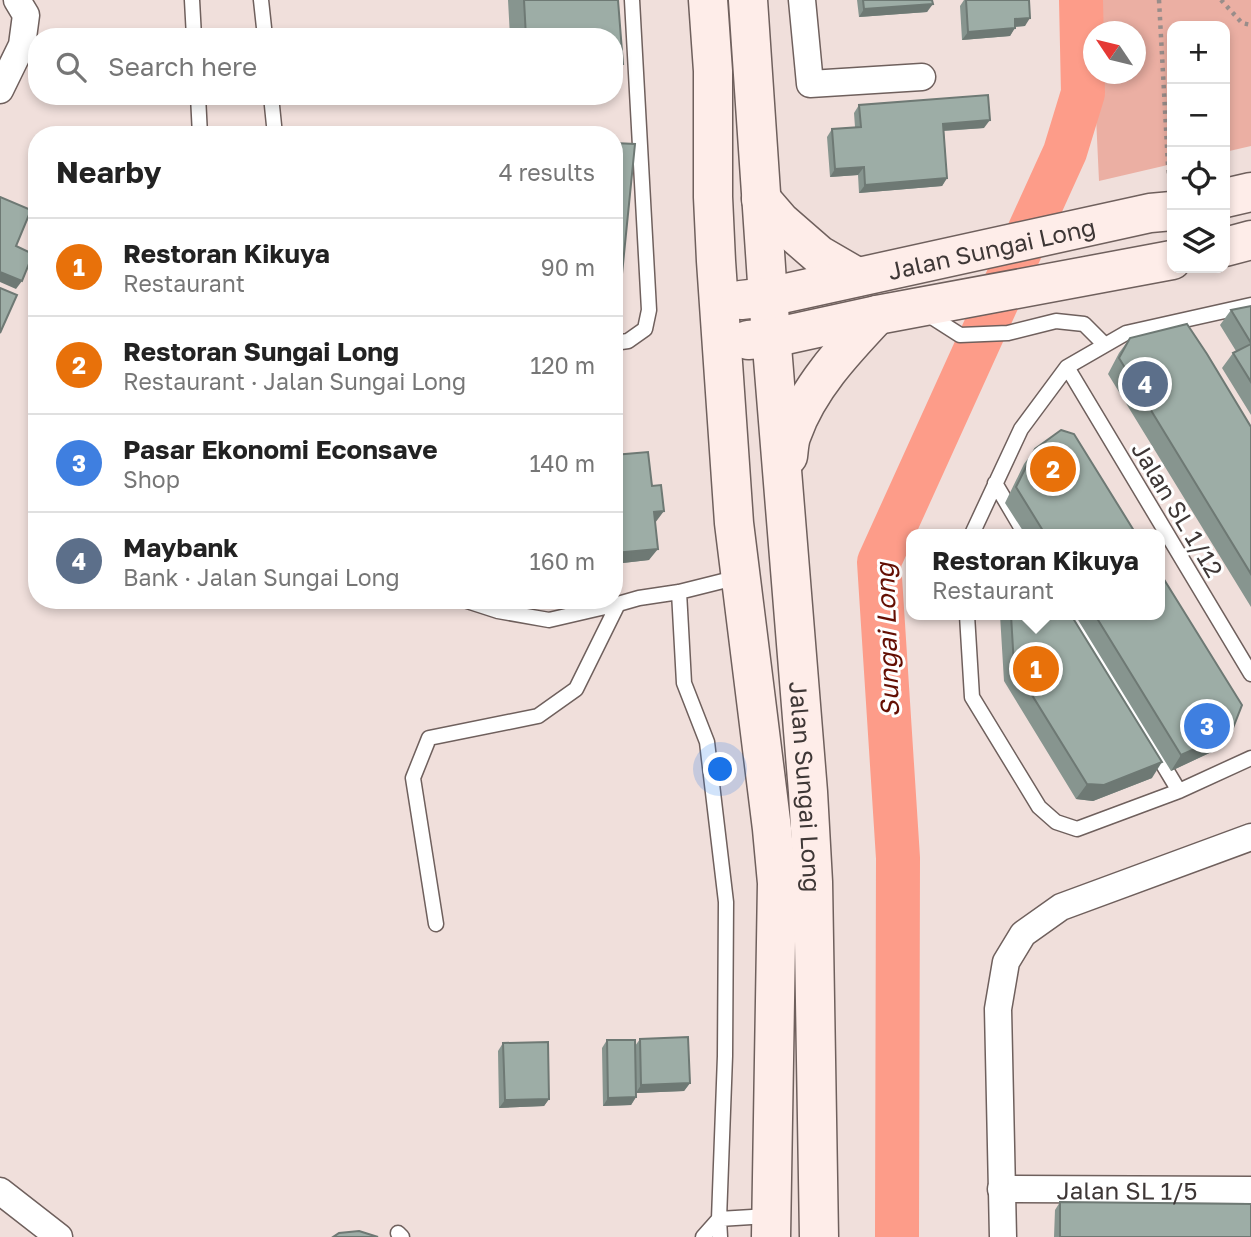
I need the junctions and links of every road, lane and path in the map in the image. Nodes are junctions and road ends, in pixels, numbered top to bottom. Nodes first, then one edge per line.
1 (17, 0) edge
2 (192, 0) edge
3 (261, 0) edge
4 (632, 0) edge
5 (708, 0) edge
6 (748, 0) edge
7 (802, 0) edge
8 (1159, 0) edge
9 (1221, 0) edge
10 (1251, 24) edge
11 (194, 28) edge
12 (264, 28) edge
13 (922, 77) dead end
14 (0, 90) edge
15 (198, 105) edge
16 (272, 105) edge
17 (200, 126) edge
18 (274, 126) edge
19 (1167, 147) edge
20 (1251, 192) edge
21 (1230, 197) edge
22 (761, 199) junction
23 (1167, 202) edge
24 (1251, 240) edge
25 (1230, 246) edge
26 (1167, 261) edge
27 (857, 277) junction
28 (768, 297) junction
29 (719, 302) junction
30 (1251, 305) edge
31 (877, 315) junction
32 (962, 317) junction
33 (772, 338) junction
34 (623, 342) edge
35 (722, 343) junction
36 (1105, 345) junction
37 (1067, 367) junction
38 (784, 480) junction
39 (995, 483) junction
40 (974, 529) edge
41 (1022, 529) edge
42 (1164, 529) edge
43 (1165, 531) edge
44 (741, 577) junction
45 (679, 592) junction
46 (623, 603) edge
47 (492, 609) edge
48 (572, 609) edge
49 (616, 609) edge
50 (967, 620) edge
51 (1076, 620) edge
52 (1251, 674) edge
53 (1251, 758) edge
54 (1179, 791) junction
55 (1251, 837) edge
56 (795, 882) junction
57 (436, 925) dead end
58 (1002, 1189) junction
59 (1251, 1190) edge
60 (0, 1191) edge
61 (719, 1219) junction
62 (771, 1227) edge
63 (50, 1234) edge
64 (703, 1237) edge
65 (720, 1237) edge
66 (819, 1237) edge
67 (1003, 1237) edge

1 - 14 street
2 - 11 lane
3 - 12 lane
4 - 34 lane
5 - 29 street, Jalan Sungai Long
6 - 22 street, Jalan Sungai Long
7 - 13 street
8 - 19 path
9 - 10 path
15 - 17 lane
16 - 18 lane
20 - 21 street
22 - 27 street
22 - 28 street, Jalan Sungai Long
23 - 27 street, Jalan Sungai Long
24 - 25 street
26 - 32 street, Jalan Sungai Long
27 - 28 street, Jalan Sungai Long
28 - 29 street, Jalan Sungai Long
28 - 33 street, Jalan Sungai Long
29 - 35 street, Jalan Sungai Long
30 - 36 lane
31 - 32 street, Jalan Sungai Long
31 - 33 street, Jalan Sungai Long
31 - 38 street
32 - 36 lane
33 - 35 street, Jalan Sungai Long
33 - 38 street, Jalan Sungai Long
35 - 44 street, Jalan Sungai Long
36 - 37 lane
37 - 39 lane
37 - 42 lane, Jalan SL 1/12
38 - 56 street, Jalan Sungai Long
39 - 40 lane
39 - 41 lane
43 - 52 lane, Jalan SL 1/12
44 - 45 lane
44 - 56 street, Jalan Sungai Long
45 - 46 lane
45 - 61 lane
47 - 48 lane
49 - 57 lane
50 - 54 lane
51 - 54 lane
53 - 54 lane
55 - 58 street
56 - 62 street, Jalan Sungai Long
56 - 66 street, Jalan Sungai Long
58 - 59 street, Jalan SL 1/5
58 - 67 street
60 - 63 street
61 - 62 lane
61 - 64 lane
61 - 65 lane

